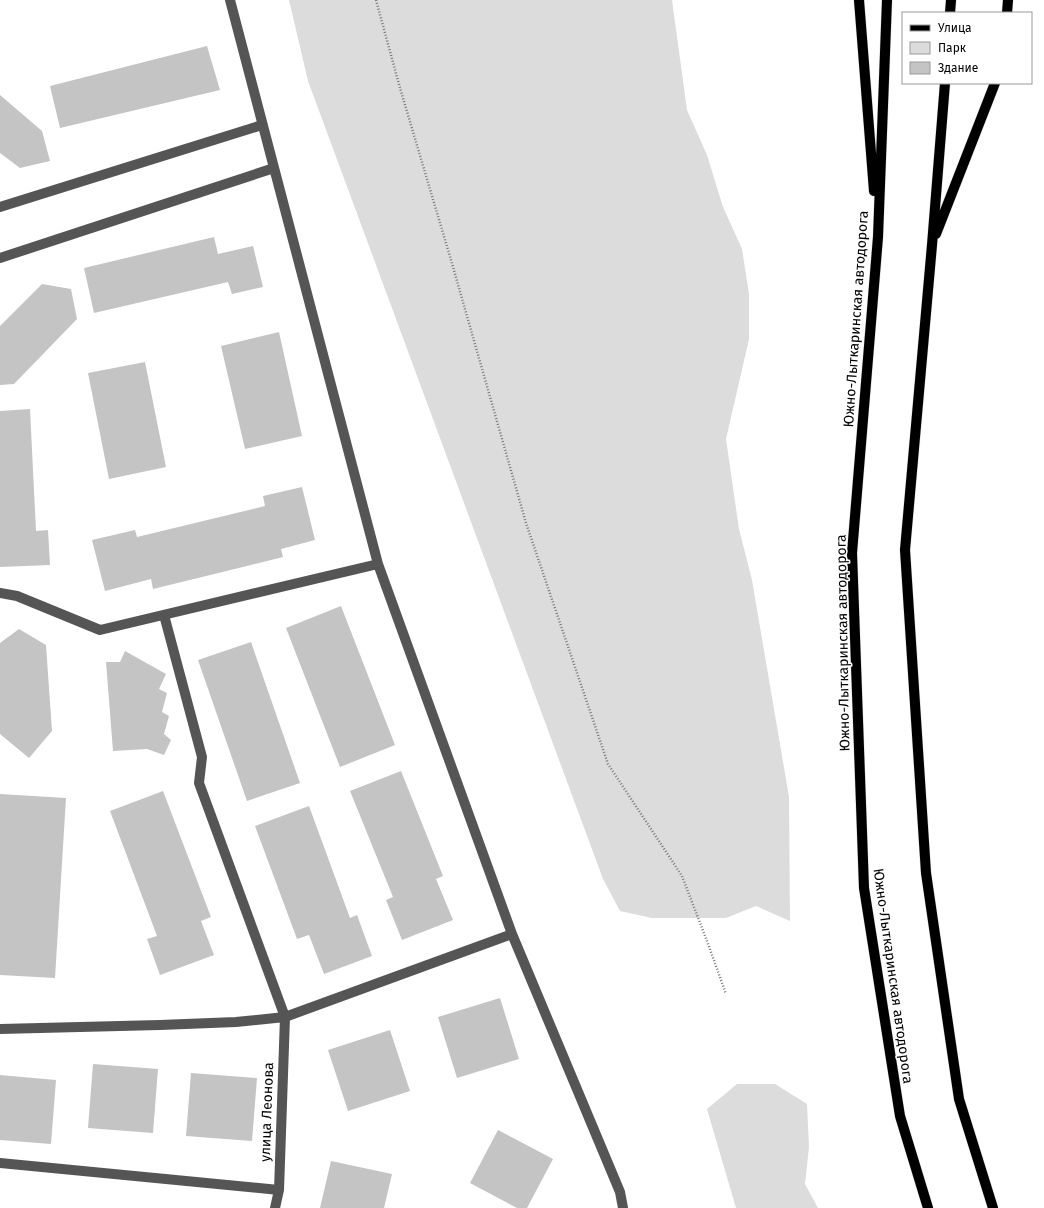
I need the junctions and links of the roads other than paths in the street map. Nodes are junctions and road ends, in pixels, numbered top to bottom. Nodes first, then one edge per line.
1 (230, 0) edge
2 (859, 0) edge
3 (887, 0) edge
4 (951, 0) edge
5 (1008, 0) edge
6 (950, 12) edge
7 (1006, 12) edge
8 (944, 84) edge
9 (995, 84) edge
10 (262, 125) junction
11 (274, 168) junction
12 (0, 207) edge
13 (878, 237) junction
14 (932, 245) junction
15 (0, 258) edge
16 (378, 564) junction
17 (0, 593) edge
18 (164, 615) junction
19 (512, 934) junction
20 (285, 1018) junction
21 (0, 1029) edge
22 (0, 1163) edge
23 (279, 1190) junction
24 (275, 1208) edge
25 (623, 1208) edge
26 (928, 1208) edge
27 (993, 1208) edge

1 - 10 lane
2 - 13 main road
3 - 13 main road, Южно-Лыткаринская автодорога
4 - 6 main road
5 - 7 main road
8 - 14 main road
9 - 14 main road
10 - 11 lane
10 - 12 lane
11 - 15 lane
11 - 16 lane
13 - 26 main road, Южно-Лыткаринская автодорога
14 - 27 main road
16 - 18 lane
16 - 19 lane
17 - 18 lane
18 - 20 lane
19 - 20 lane
19 - 25 lane
20 - 21 lane
20 - 23 lane, улица Леонова
22 - 23 lane
23 - 24 lane, улица Леонова

